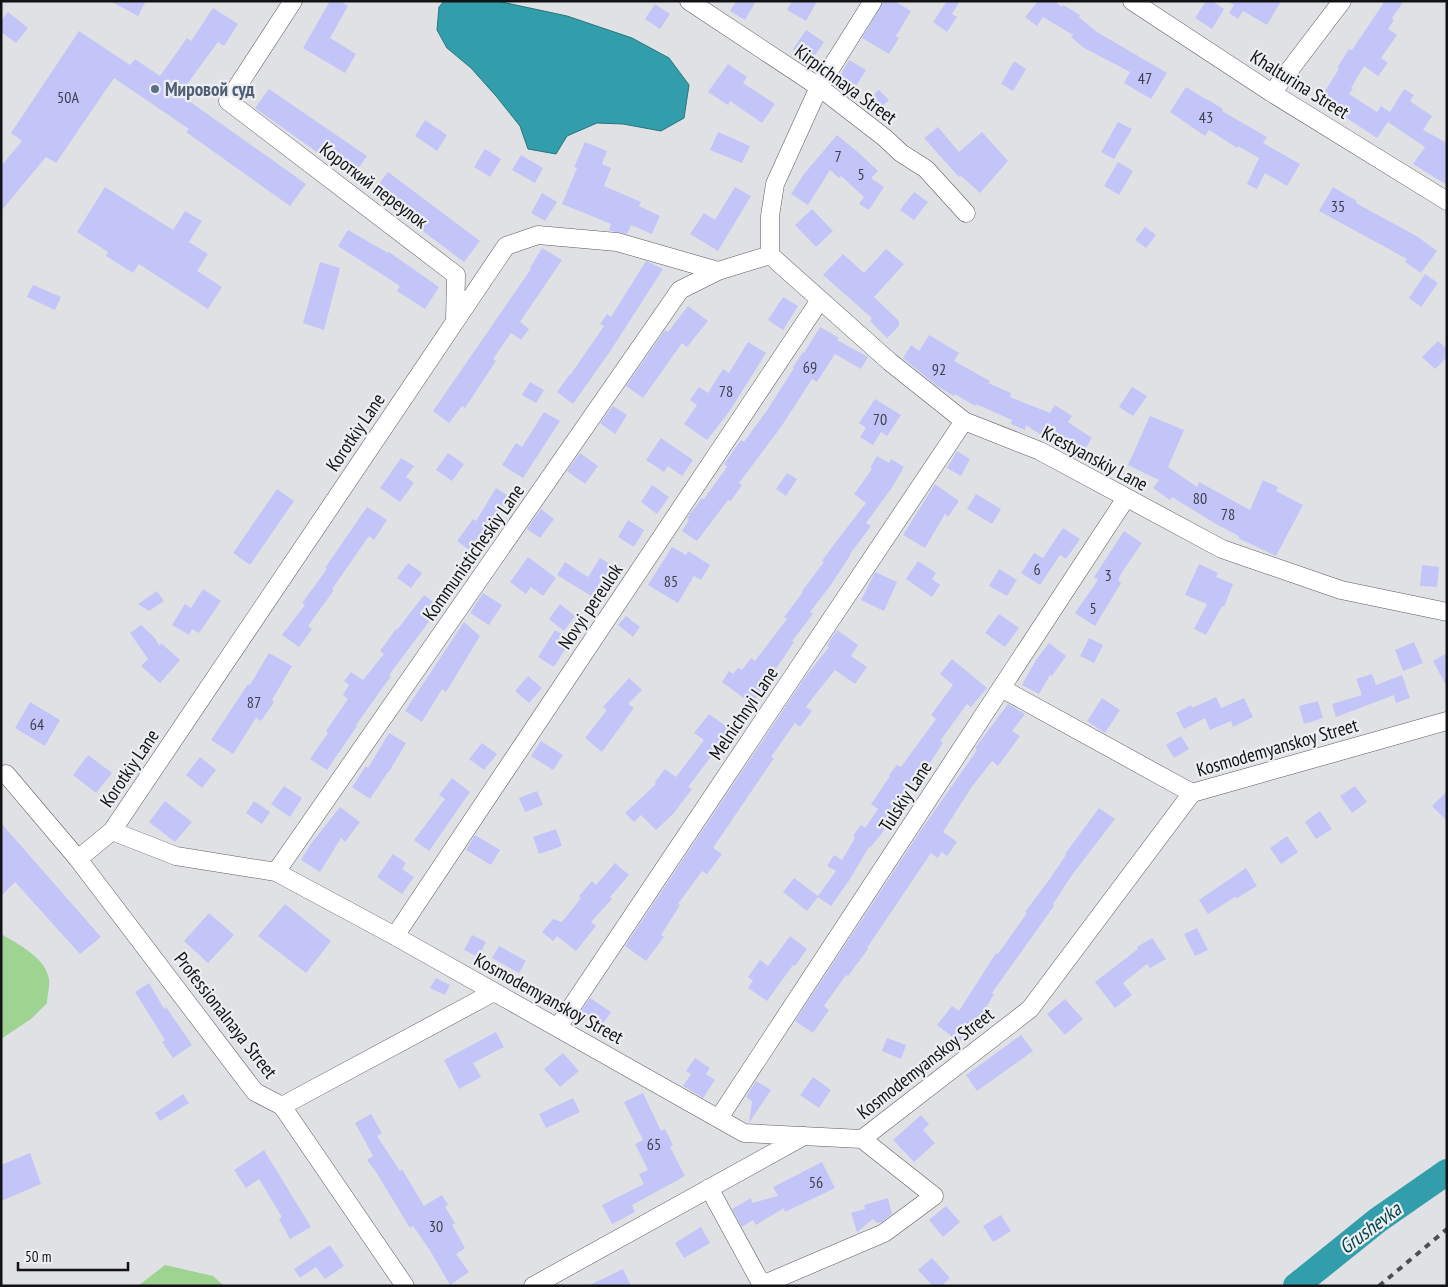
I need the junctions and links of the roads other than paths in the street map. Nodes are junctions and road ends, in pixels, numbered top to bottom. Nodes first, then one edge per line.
1 (293, 1) edge
2 (689, 1) edge
3 (873, 1) edge
4 (1132, 1) edge
5 (1342, 1) edge
6 (818, 87) junction
7 (1272, 93) junction
8 (1447, 201) edge
9 (966, 213) dead end
10 (770, 255) junction
11 (718, 271) junction
12 (820, 300) junction
13 (455, 322) junction
14 (964, 421) junction
15 (1126, 498) junction
16 (1447, 612) edge
17 (1001, 688) junction
18 (1447, 721) edge
19 (6, 774) dead end
20 (1192, 794) junction
21 (112, 831) junction
22 (78, 859) junction
23 (276, 872) junction
24 (394, 936) junction
25 (494, 992) junction
26 (558, 1027) junction
27 (282, 1106) junction
28 (719, 1118) junction
29 (804, 1136) junction
30 (862, 1139) junction
31 (710, 1188) junction
32 (405, 1286) edge
33 (533, 1286) edge

1 - 13 street
2 - 6 street, Kirpichnaya Street
3 - 6 street
4 - 7 street, Khalturina Street
5 - 7 street
6 - 9 street, Kirpichnaya Street
6 - 10 street
7 - 8 street, Khalturina Street
10 - 11 street
10 - 12 street, Krestyanskiy Lane
11 - 13 street, Korotkiy Lane
11 - 23 street, Kommunisticheskiy Lane
12 - 14 street, Krestyanskiy Lane
12 - 24 street, Novyi pereulok
13 - 21 street, Korotkiy Lane
14 - 15 street, Krestyanskiy Lane
14 - 26 street, Melnichnyi Lane
15 - 16 street, Krestyanskiy Lane
15 - 17 street, Tulskiy Lane
17 - 20 street
17 - 28 street, Tulskiy Lane
18 - 20 street, Kosmodemyanskoy Street
19 - 22 street, Professionalnaya Street
20 - 30 street, Kosmodemyanskoy Street
21 - 22 street, Korotkiy Lane
21 - 23 street, Kosmodemyanskoy Street
22 - 27 street, Professionalnaya Street
23 - 24 street, Kosmodemyanskoy Street
24 - 25 street, Kosmodemyanskoy Street
25 - 26 street, Kosmodemyanskoy Street
25 - 27 street
26 - 28 street, Kosmodemyanskoy Street
27 - 32 street, Professionalnaya Street
28 - 29 street, Kosmodemyanskoy Street
29 - 30 street, Kosmodemyanskoy Street
29 - 31 street
30 - 31 street
31 - 33 street

